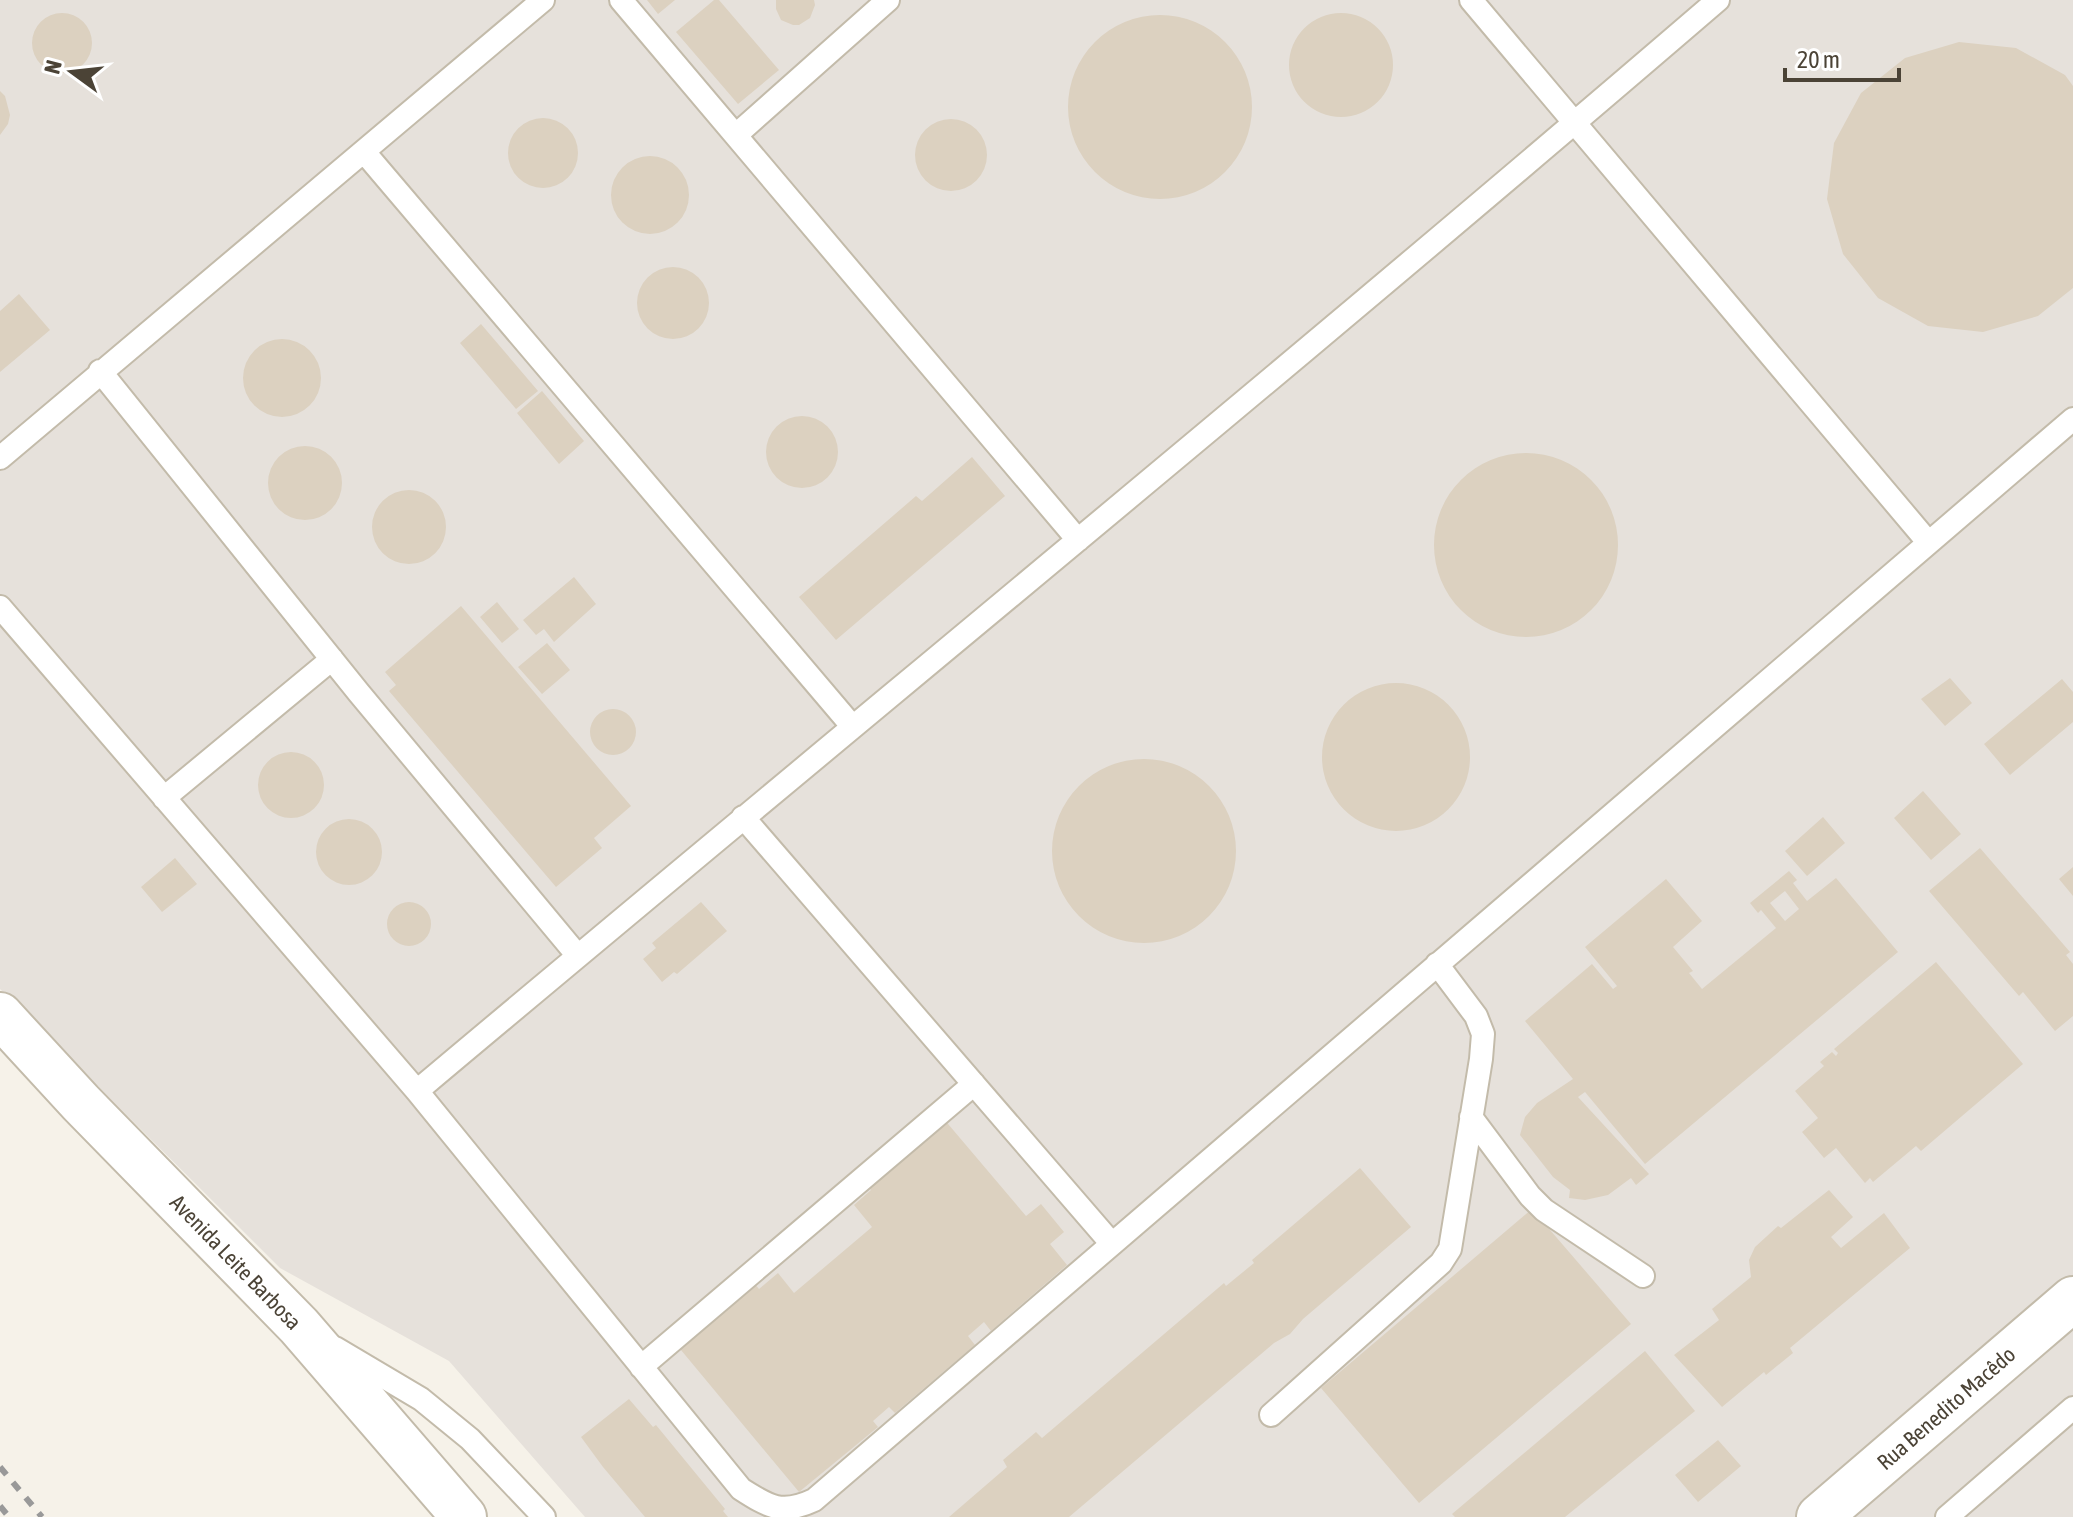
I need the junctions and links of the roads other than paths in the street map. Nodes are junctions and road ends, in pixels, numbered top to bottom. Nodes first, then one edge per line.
1 (543, 0) edge
2 (621, 0) edge
3 (888, 0) edge
4 (1471, 0) edge
5 (1718, 0) edge
6 (1575, 123) junction
7 (736, 135) junction
8 (365, 153) junction
9 (100, 371) junction
10 (2073, 419) edge
11 (0, 458) edge
12 (1078, 540) junction
13 (1928, 542) junction
14 (0, 607) edge
15 (332, 659) junction
16 (852, 726) junction
17 (164, 798) junction
18 (743, 817) junction
19 (578, 956) junction
20 (1437, 964) junction
21 (0, 1015) edge
22 (974, 1084) junction
23 (417, 1091) junction
24 (1471, 1117) junction
25 (1112, 1244) junction
26 (1643, 1276) dead end
27 (2073, 1299) edge
28 (299, 1326) junction
29 (641, 1367) junction
30 (2073, 1408) edge
31 (1271, 1415) dead end
32 (464, 1517) edge
33 (544, 1517) edge
34 (1819, 1517) edge
35 (1947, 1517) edge

1 - 8 lane
2 - 7 lane
3 - 7 lane
4 - 6 lane
5 - 6 lane
6 - 12 lane
6 - 13 lane
7 - 12 lane
8 - 9 lane
8 - 16 lane
9 - 11 lane
9 - 15 lane
10 - 13 lane
12 - 16 lane
13 - 20 lane
14 - 17 lane
15 - 17 lane
15 - 19 lane
16 - 18 lane
17 - 23 lane
18 - 19 lane
18 - 22 lane
19 - 23 lane
20 - 24 lane
20 - 25 lane
21 - 28 street, Avenida Leite Barbosa
22 - 25 lane
22 - 29 lane
23 - 29 lane
24 - 26 lane
24 - 31 lane
25 - 29 lane
27 - 34 street, Rua Benedito Macêdo
28 - 32 street, Avenida Leite Barbosa
28 - 33 lane
30 - 35 lane

